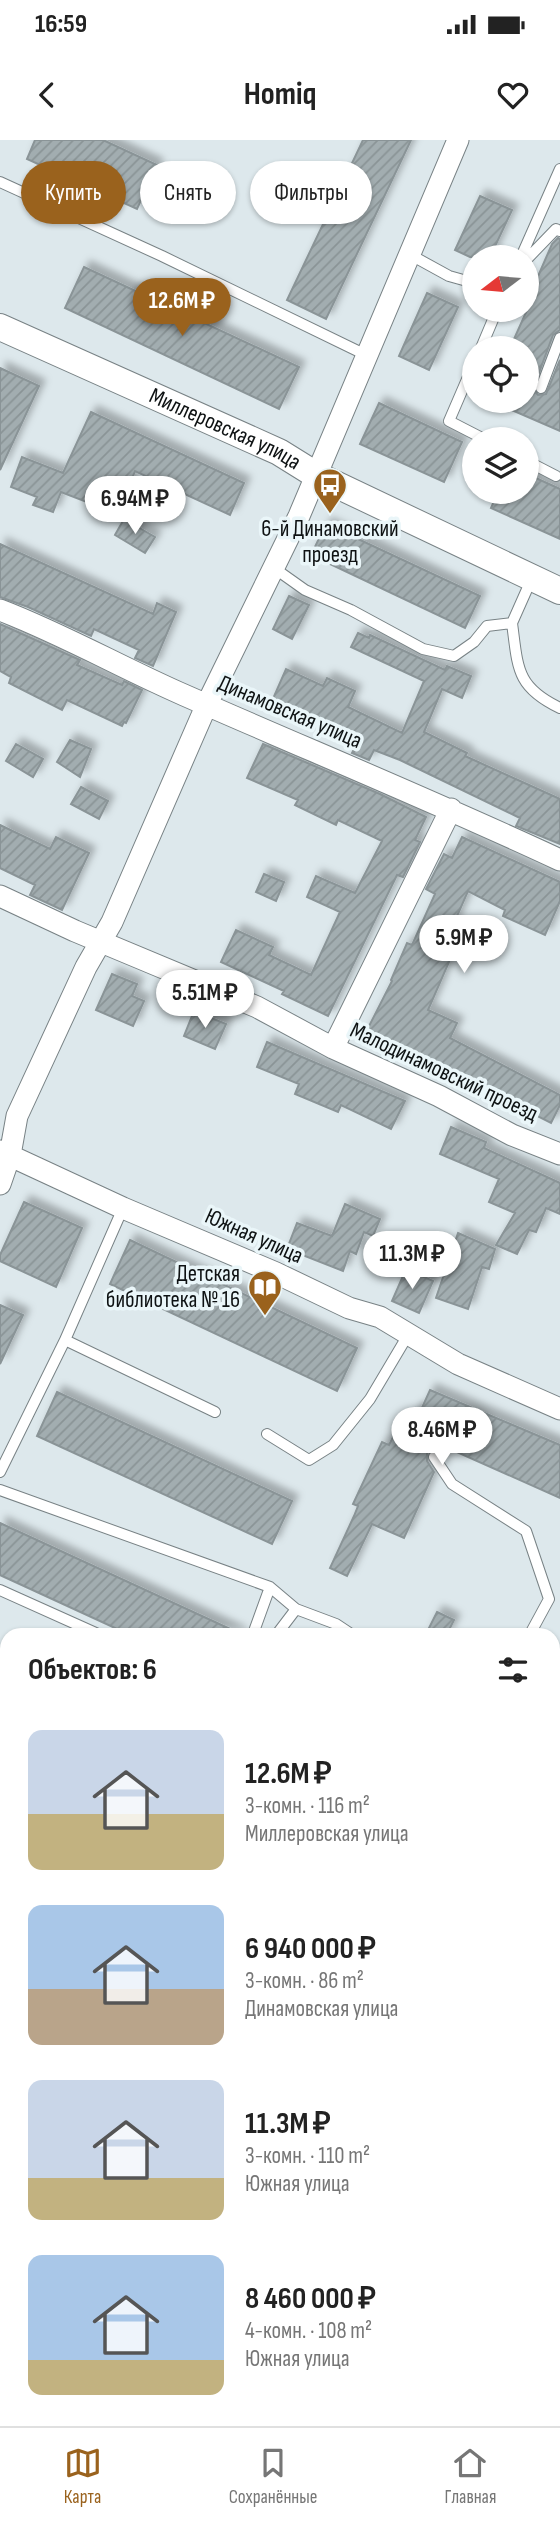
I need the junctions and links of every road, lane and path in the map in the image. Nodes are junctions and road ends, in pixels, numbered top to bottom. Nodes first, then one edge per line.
1 (458, 140) edge
2 (560, 169) edge
3 (0, 183) edge
4 (560, 231) edge
5 (525, 245) edge
6 (539, 246) edge
7 (409, 254) junction
8 (462, 280) edge
9 (0, 327) edge
10 (560, 338) edge
11 (366, 355) junction
12 (541, 388) dead end
13 (462, 391) edge
14 (462, 428) edge
15 (539, 467) edge
16 (316, 475) junction
17 (556, 476) dead end
18 (274, 568) junction
19 (532, 578) junction
20 (560, 591) edge
21 (0, 610) edge
22 (512, 623) junction
23 (207, 704) junction
24 (560, 708) edge
25 (451, 809) junction
26 (560, 860) edge
27 (0, 896) edge
28 (100, 941) junction
29 (333, 1048) junction
30 (559, 1151) edge
31 (5, 1153) edge
32 (0, 1184) edge
33 (123, 1208) junction
34 (408, 1335) junction
35 (65, 1340) junction
36 (560, 1409) edge
37 (215, 1412) dead end
38 (267, 1434) dead end
39 (434, 1457) dead end
40 (0, 1472) edge
41 (0, 1490) edge
42 (270, 1587) junction
43 (0, 1590) edge
44 (296, 1609) junction
45 (85, 1628) edge
46 (255, 1628) edge
47 (282, 1628) edge
48 (343, 1628) edge
49 (533, 1628) edge

1 - 7 street
2 - 5 lane
3 - 11 lane
4 - 6 lane
7 - 8 lane
7 - 11 street
9 - 16 street, Миллеровская улица
10 - 12 lane
11 - 16 street
13 - 14 lane
15 - 17 lane
16 - 18 street
16 - 19 street, Миллеровская улица
18 - 22 lane
18 - 23 street
19 - 20 street, Миллеровская улица
19 - 22 lane
21 - 23 street, Динамовская улица
22 - 24 lane
23 - 25 street, Динамовская улица
23 - 28 street
25 - 26 street, Динамовская улица
25 - 29 street
27 - 28 street, Малодинамовский проезд
28 - 29 street, Малодинамовский проезд
28 - 31 street
29 - 30 street, Малодинамовский проезд
31 - 32 street
31 - 33 street, Южная улица
33 - 34 street, Южная улица
33 - 35 lane
34 - 36 street, Южная улица
34 - 38 lane
35 - 37 lane
35 - 40 lane
39 - 49 lane
41 - 42 lane
42 - 44 lane
42 - 46 lane
43 - 45 lane
44 - 47 lane
44 - 48 lane

